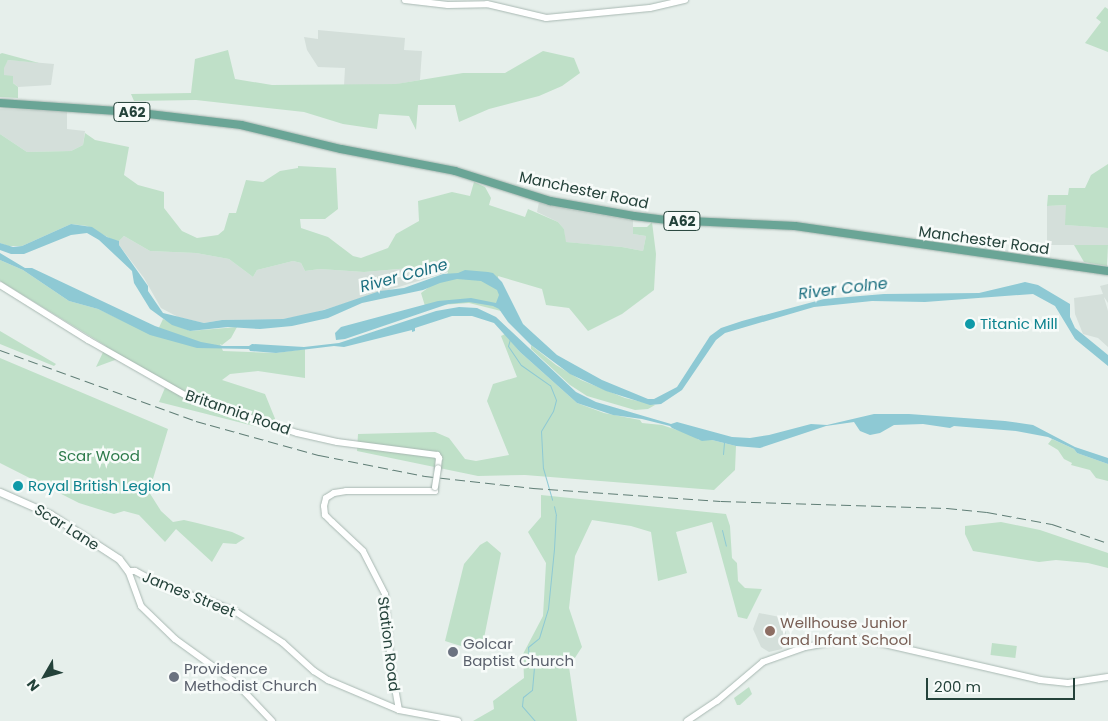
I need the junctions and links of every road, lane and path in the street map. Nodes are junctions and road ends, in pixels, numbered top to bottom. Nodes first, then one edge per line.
1 (405, 0) edge
2 (685, 0) edge
3 (0, 103) edge
4 (1108, 272) edge
5 (0, 285) edge
6 (435, 489) joint
7 (0, 492) edge
8 (128, 571) junction
9 (1108, 677) edge
10 (399, 710) junction
11 (272, 721) edge
12 (458, 721) edge
13 (687, 721) edge

1 - 2 street
3 - 4 main road, Manchester Road / A62
5 - 6 street, Britannia Road, bridge
6 - 10 street, Station Road
7 - 8 main road, Scar Lane
8 - 10 street, James Street
8 - 11 street
9 - 13 street
10 - 12 street, James Street

